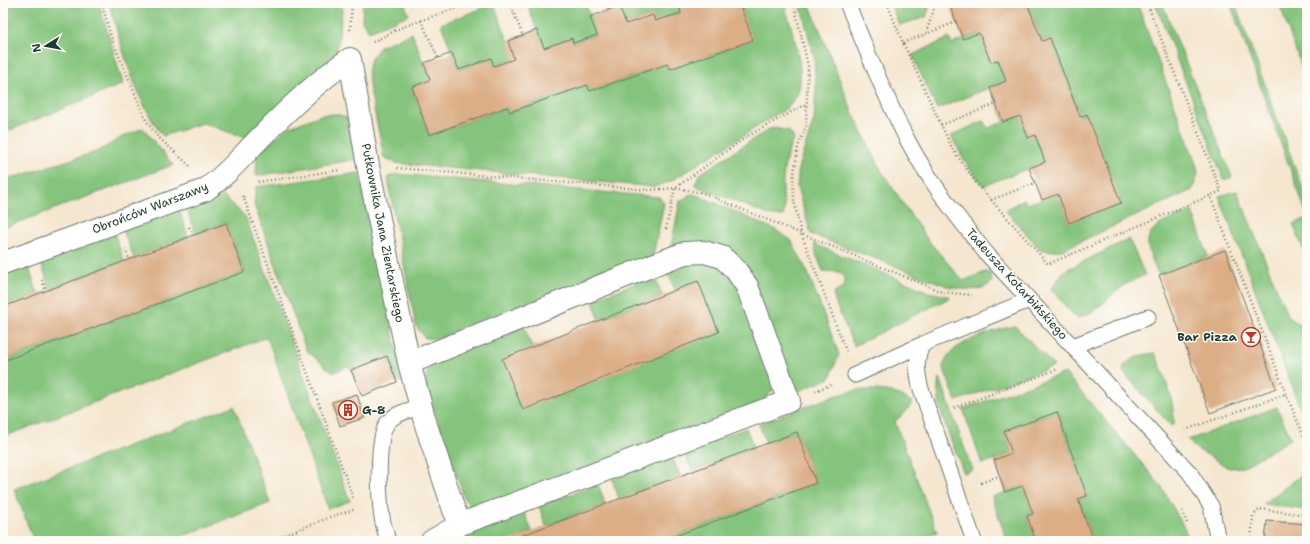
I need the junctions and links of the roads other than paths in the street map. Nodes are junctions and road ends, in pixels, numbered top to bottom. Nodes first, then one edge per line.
1 (847, 3) edge
2 (350, 59) joint
3 (3, 263) edge
4 (1029, 300) junction
5 (1148, 317) dead end
6 (923, 344) junction
7 (1073, 346) junction
8 (409, 363) junction
9 (855, 375) road end
10 (421, 407) junction
11 (461, 524) junction
12 (388, 541) edge
13 (432, 541) edge
14 (974, 541) edge
15 (1218, 541) edge

1 - 4 lane, Tadeusza Kotarbińskiego
2 - 3 street, Obrońców Warszawy
2 - 8 street, Pułkownika Jana Zientarskiego
4 - 6 lane
4 - 7 lane, Tadeusza Kotarbińskiego
5 - 7 lane
6 - 9 lane
6 - 14 lane
7 - 15 lane, Tadeusza Kotarbińskiego
8 - 10 street, Pułkownika Jana Zientarskiego
8 - 11 street
10 - 11 street, Pułkownika Jana Zientarskiego
10 - 12 lane
11 - 13 street

